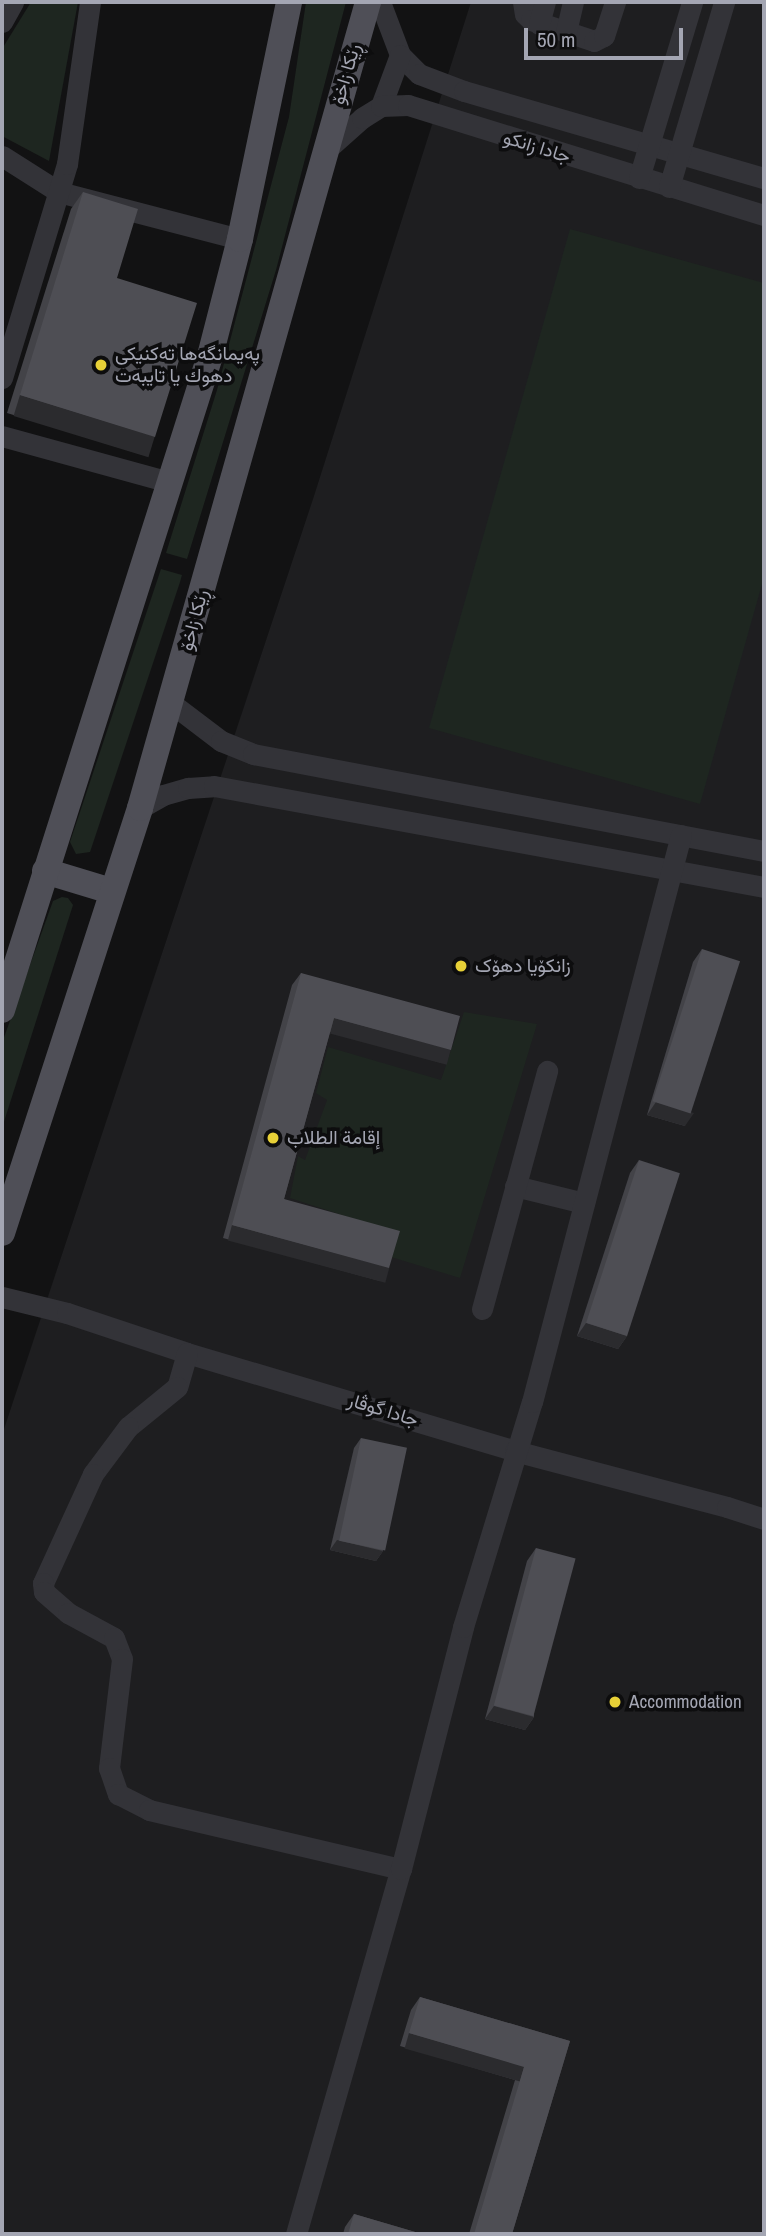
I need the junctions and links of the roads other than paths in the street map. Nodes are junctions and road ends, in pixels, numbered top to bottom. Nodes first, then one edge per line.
1 (13, 2) edge
2 (90, 2) edge
3 (289, 2) edge
4 (368, 2) edge
5 (380, 2) edge
6 (523, 2) edge
7 (545, 2) edge
8 (573, 2) edge
9 (615, 2) edge
10 (692, 2) edge
11 (724, 2) edge
12 (2, 22) edge
13 (539, 24) junction
14 (566, 32) junction
15 (400, 55) junction
16 (381, 106) junction
17 (650, 144) junction
18 (681, 152) junction
19 (323, 153) junction
20 (2, 156) edge
21 (639, 178) junction
22 (764, 178) edge
23 (669, 187) junction
24 (59, 192) junction
25 (764, 215) edge
26 (240, 239) junction
27 (2, 376) edge
28 (2, 436) edge
29 (169, 482) junction
30 (171, 703) junction
31 (253, 754) junction
32 (247, 791) junction
33 (141, 808) junction
34 (681, 835) junction
35 (764, 851) edge
36 (673, 870) junction
37 (45, 872) junction
38 (764, 887) edge
39 (111, 891) junction
40 (7, 971) edge
41 (2, 1010) edge
42 (547, 1071) dead end
43 (515, 1186) junction
44 (584, 1203) junction
45 (2, 1233) edge
46 (2, 1297) edge
47 (481, 1309) dead end
48 (187, 1353) junction
49 (516, 1451) junction
50 (764, 1520) edge
51 (401, 1869) junction
52 (296, 2234) edge

1 - 12 street
2 - 24 street
3 - 26 main road
4 - 19 main road, ڕێکا زاخۆ
5 - 15 street, جادا زانکو
6 - 13 street
7 - 13 street
8 - 14 street
9 - 14 street
10 - 17 street
11 - 18 street
13 - 14 street
15 - 16 street
15 - 17 street, جادا زانکو
16 - 19 street
16 - 21 street, جادا زانکو
17 - 18 street, جادا زانکو
17 - 21 street
18 - 22 street, جادا زانکو
18 - 23 street
19 - 30 main road, ڕێکا زاخۆ
20 - 24 street
21 - 23 street, جادا زانکو
23 - 25 street, جادا زانکو
24 - 26 street
24 - 27 street
26 - 29 main road
28 - 29 street
29 - 37 main road
30 - 31 street
30 - 33 main road, ڕێکا زاخۆ
31 - 32 street
31 - 34 street
32 - 33 street
32 - 36 street
33 - 39 main road, ڕێکا زاخۆ
34 - 35 street
34 - 36 street
36 - 38 street
36 - 44 street
37 - 39 main road
37 - 40 main road
39 - 45 main road, ڕێکا زاخۆ
40 - 41 main road
42 - 43 street
43 - 44 street
43 - 47 street
44 - 49 street
46 - 48 street, جادا گوڤار
48 - 49 street, جادا گوڤار
48 - 51 street
49 - 50 street, جادا گوڤار
49 - 51 street
51 - 52 street

